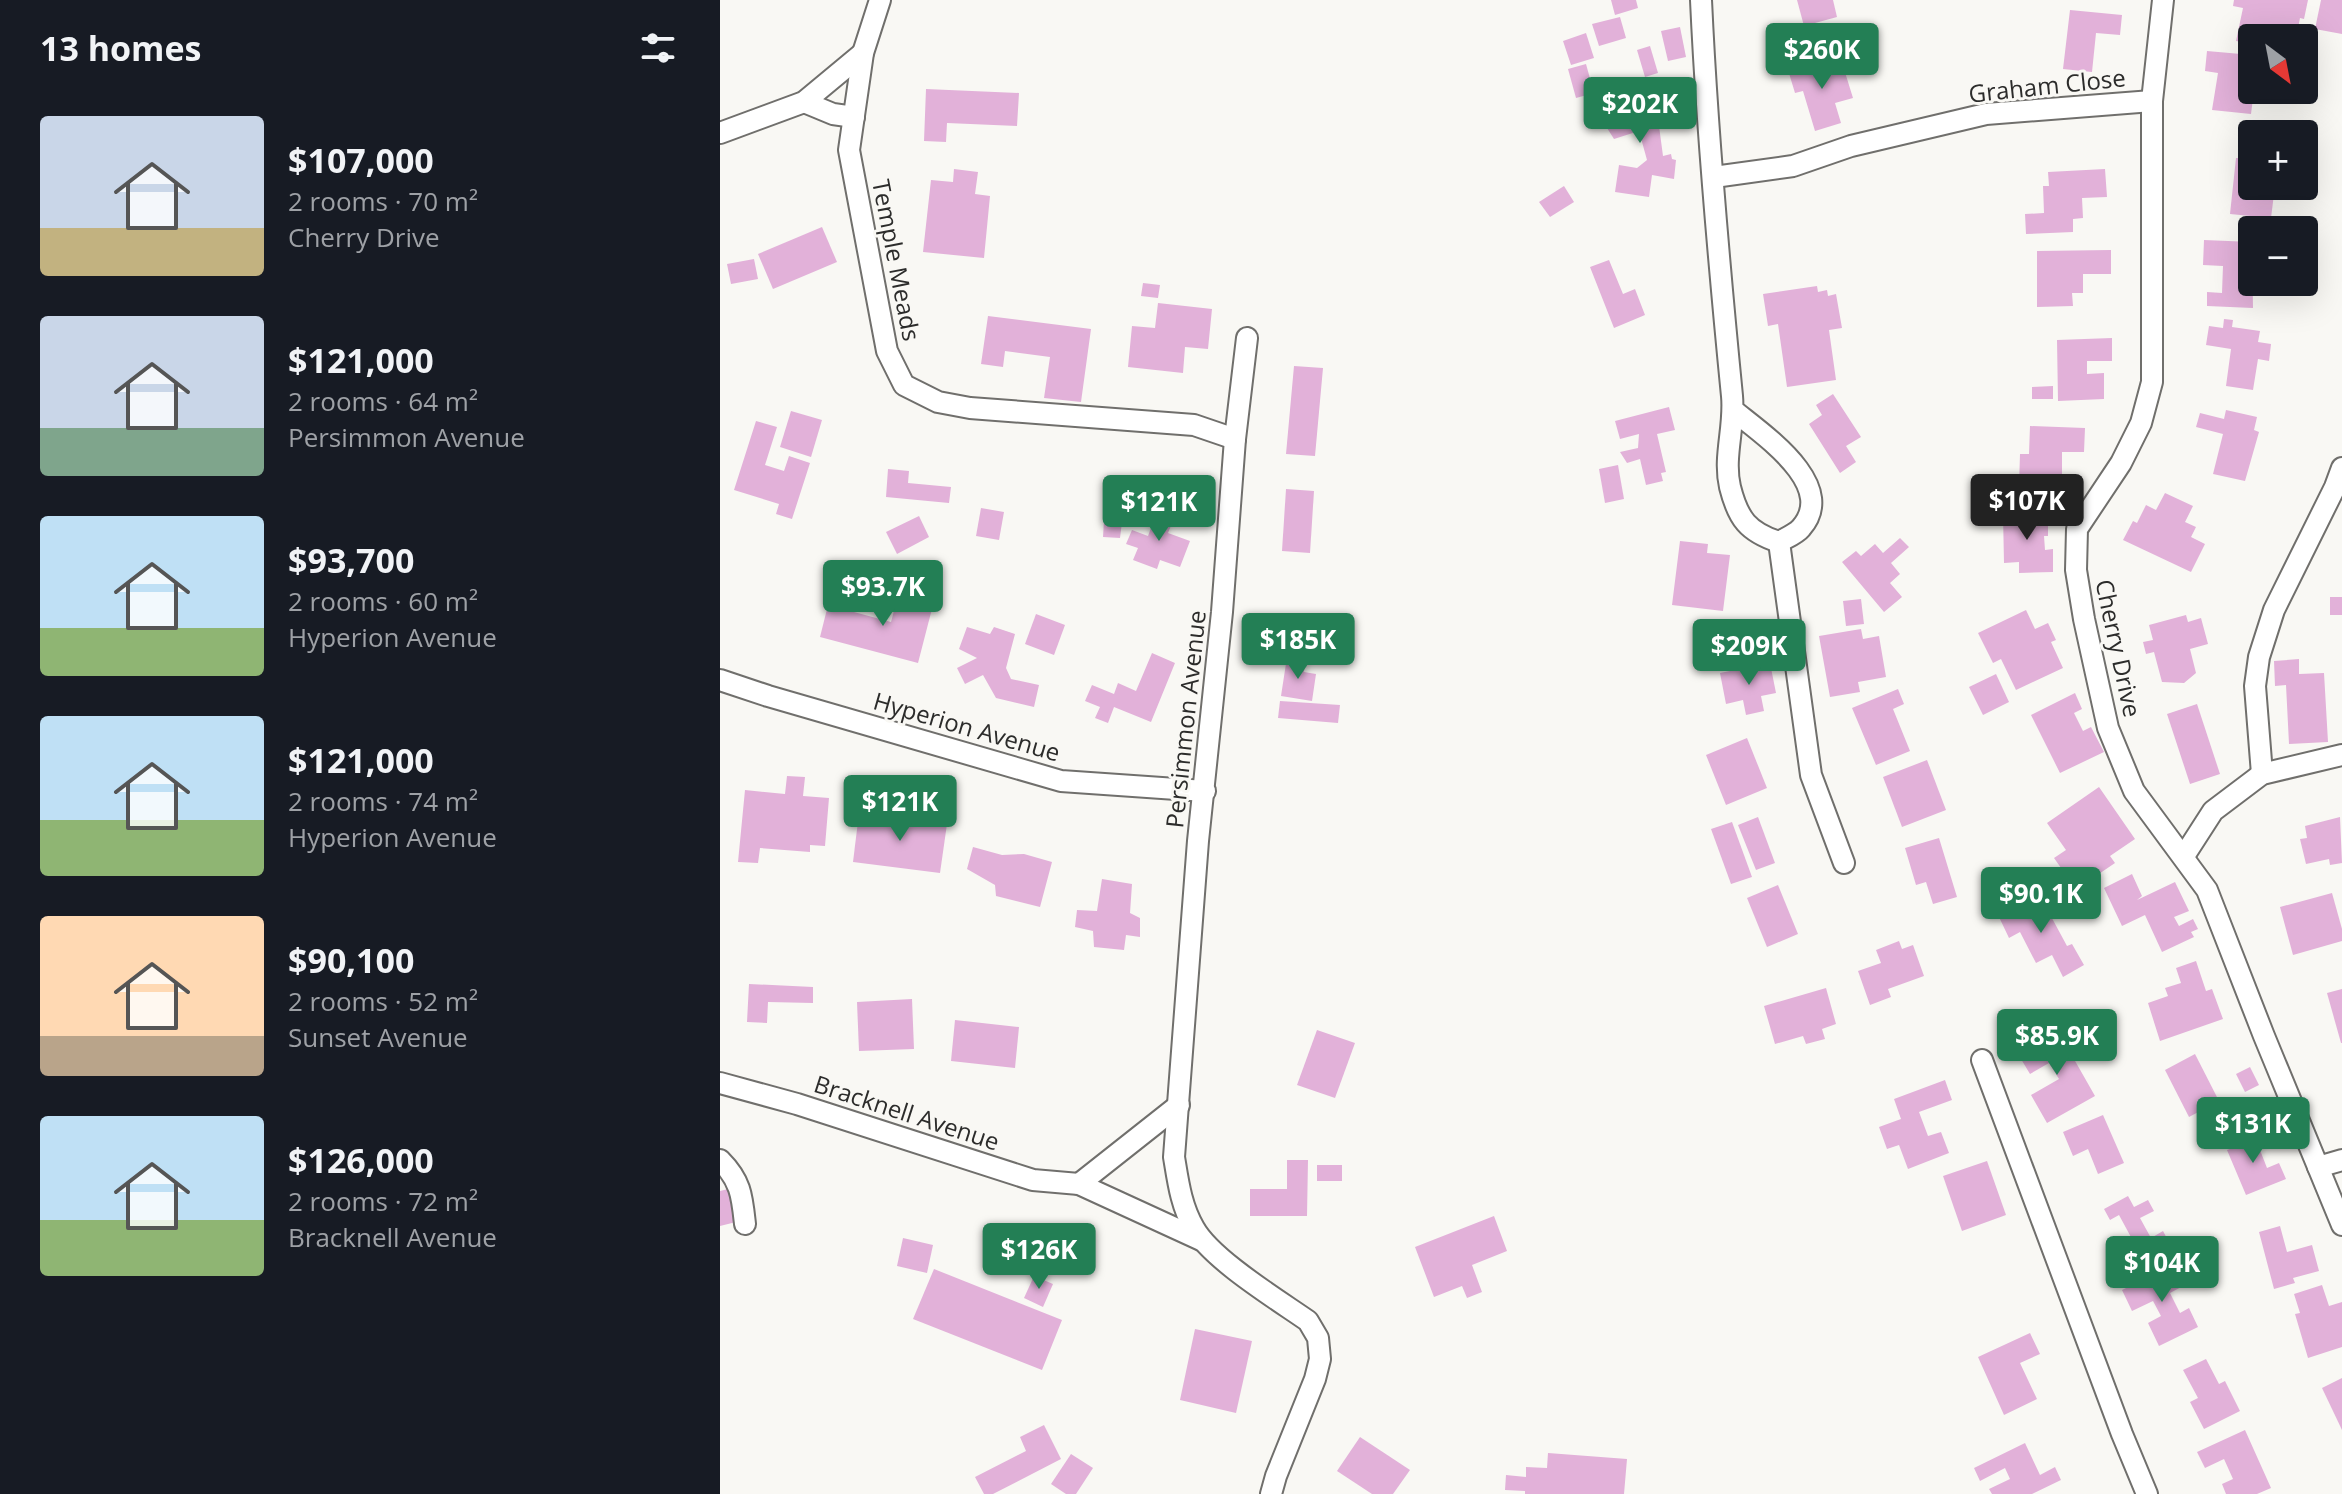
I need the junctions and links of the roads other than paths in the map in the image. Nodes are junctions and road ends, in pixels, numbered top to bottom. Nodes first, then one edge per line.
1 (880, 0) edge
2 (1701, 0) edge
3 (2163, 0) edge
4 (863, 53) junction
5 (2152, 101) junction
6 (804, 102) junction
7 (854, 117) junction
8 (720, 133) edge
9 (1714, 177) junction
10 (1247, 338) dead end
11 (1733, 410) junction
12 (1235, 439) junction
13 (2342, 468) edge
14 (1779, 542) junction
15 (720, 680) edge
16 (2342, 755) edge
17 (2262, 774) junction
18 (1205, 791) junction
19 (2184, 856) junction
20 (1844, 863) dead end
21 (1982, 1060) dead end
22 (720, 1083) edge
23 (1179, 1105) junction
24 (720, 1160) edge
25 (2342, 1160) edge
26 (2318, 1167) junction
27 (1079, 1184) junction
28 (745, 1224) dead end
29 (2342, 1225) edge
30 (1202, 1241) junction
31 (1271, 1494) edge
32 (2147, 1494) edge

1 - 4 street, Temple Meads
2 - 9 street
3 - 5 street, Cherry Drive
4 - 6 street
4 - 7 street, Temple Meads
5 - 9 street, Graham Close
5 - 19 street, Cherry Drive
6 - 7 street
6 - 8 street
7 - 12 street, Temple Meads
9 - 11 street
10 - 12 street, Persimmon Avenue
11 - 14 street
11 - 14 street
12 - 18 street, Persimmon Avenue
13 - 17 street
14 - 20 street
15 - 18 street, Hyperion Avenue
16 - 17 street
17 - 19 street
18 - 23 street, Persimmon Avenue
19 - 26 street, Cherry Drive
21 - 32 street
22 - 27 street, Bracknell Avenue
23 - 27 street
23 - 30 street, Persimmon Avenue
24 - 28 street
25 - 26 street
26 - 29 street, Cherry Drive
27 - 30 street, Bracknell Avenue
30 - 31 street

